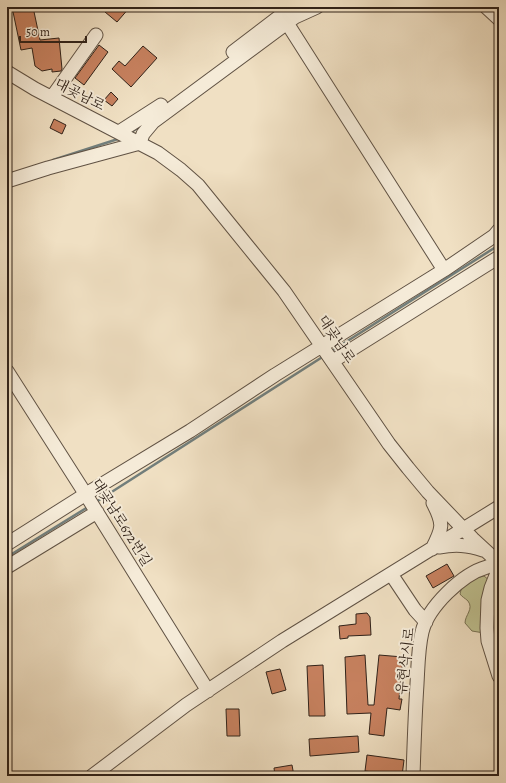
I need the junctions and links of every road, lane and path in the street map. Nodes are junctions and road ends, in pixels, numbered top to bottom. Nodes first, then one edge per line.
1 (317, 7) edge
2 (486, 7) edge
3 (289, 8) edge
4 (499, 19) edge
5 (287, 23) junction
6 (96, 35) dead end
7 (7, 72) edge
8 (52, 97) junction
9 (119, 132) junction
10 (140, 143) junction
11 (7, 181) edge
12 (499, 230) edge
13 (499, 257) edge
14 (444, 270) junction
15 (328, 354) junction
16 (7, 371) edge
17 (428, 492) junction
18 (91, 503) junction
19 (499, 507) edge
20 (464, 530) junction
21 (7, 544) edge
22 (432, 549) junction
23 (487, 552) junction
24 (499, 564) edge
25 (7, 567) edge
26 (499, 568) edge
27 (391, 574) junction
28 (426, 622) junction
29 (499, 676) edge
30 (208, 691) junction
31 (92, 776) edge
32 (413, 776) edge

1 - 5 street
2 - 4 street
3 - 9 street
5 - 10 street
5 - 14 street
6 - 8 street
7 - 8 street, 대곶남로
8 - 9 street, 대곶남로
9 - 10 street, 대곶남로
10 - 11 street
10 - 15 street, 대곶남로
12 - 14 street
13 - 15 street
14 - 15 street
15 - 17 street, 대곶남로
15 - 18 street
16 - 18 street, 대곶남로672번길
17 - 20 street, 대곶남로
17 - 22 street
18 - 21 street
18 - 25 street
18 - 30 street, 대곶남로672번길
19 - 20 street
20 - 22 street
20 - 23 street, 대곶남로
22 - 23 street
22 - 27 street
23 - 24 street, 대곶남로
24 - 28 street, 유현삭시로
26 - 29 street
27 - 28 street
27 - 30 street
28 - 32 street, 유현삭시로
30 - 31 street

